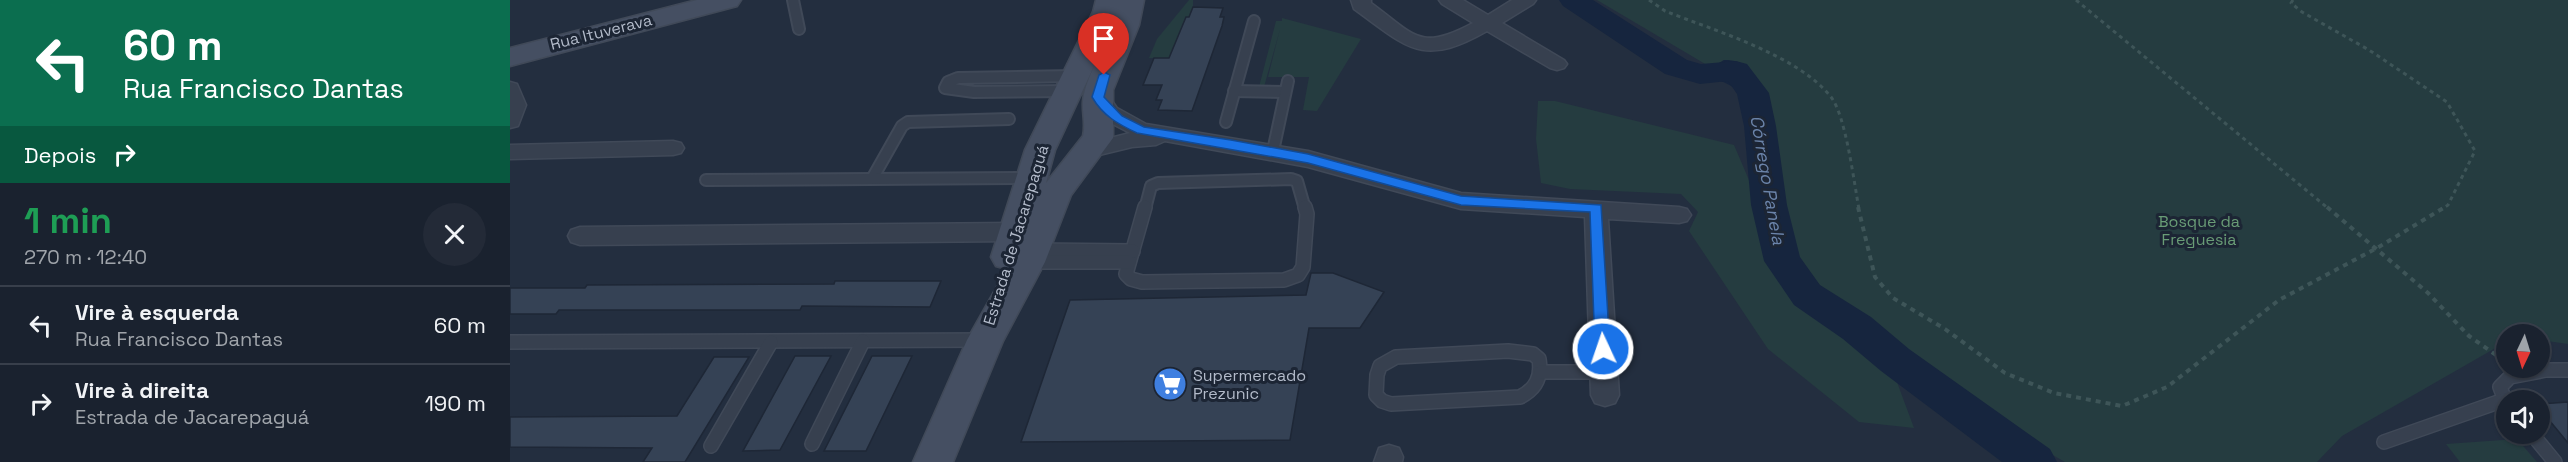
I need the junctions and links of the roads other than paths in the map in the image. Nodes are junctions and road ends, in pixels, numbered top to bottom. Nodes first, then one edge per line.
1 (728, 0) edge
2 (793, 0) edge
3 (1144, 0) edge
4 (1361, 0) edge
5 (1449, 0) edge
6 (1526, 0) edge
7 (1117, 8) edge
8 (1254, 21) dead end
9 (1486, 22) junction
10 (799, 29) dead end
11 (510, 57) edge
12 (1557, 64) dead end
13 (1071, 84) junction
14 (510, 89) edge
15 (1234, 91) junction
16 (1098, 97) junction
17 (1009, 119) dead end
18 (510, 121) edge
19 (1226, 122) dead end
20 (1173, 137) junction
21 (673, 148) dead end
22 (1091, 150) junction
23 (1273, 151) junction
24 (510, 152) edge
25 (1032, 178) junction
26 (872, 179) junction
27 (706, 180) dead end
28 (1596, 208) junction
29 (1679, 214) dead end
30 (580, 236) dead end
31 (1025, 248) junction
32 (1131, 257) junction
33 (985, 340) junction
34 (863, 341) junction
35 (510, 342) edge
36 (771, 342) junction
37 (2568, 370) edge
38 (1540, 372) junction
39 (1604, 383) joint
40 (2501, 390) edge
41 (2496, 404) edge
42 (2384, 442) dead end
43 (812, 444) dead end
44 (2540, 444) edge
45 (711, 446) dead end
46 (933, 462) edge
47 (2555, 462) edge

1 - 11 main road, Rua Ituverava
2 - 10 lane
3 - 7 main road
4 - 9 street
5 - 9 street
6 - 9 street
7 - 13 main road, Estrada de Jacarepaguá
7 - 16 main road, Estrada de Jacarepaguá
8 - 15 lane
9 - 12 street
13 - 13 lane
13 - 22 main road
13 - 25 main road, Estrada de Jacarepaguá
14 - 18 street
15 - 19 lane
15 - 23 lane
16 - 20 street
16 - 22 main road, Estrada de Jacarepaguá
17 - 26 lane
20 - 22 street
20 - 23 street
21 - 24 street
22 - 31 main road, Estrada de Jacarepaguá
23 - 28 street
25 - 26 lane
25 - 31 main road, Estrada de Jacarepaguá
26 - 27 lane
28 - 29 street
28 - 39 street
30 - 31 street
31 - 32 lane
31 - 33 main road, Estrada de Jacarepaguá
32 - 32 lane
33 - 34 lane
33 - 46 main road, Estrada de Jacarepaguá
34 - 36 lane
34 - 43 lane
35 - 36 lane
36 - 45 lane
37 - 40 lane
38 - 38 lane
38 - 39 lane
41 - 42 lane
44 - 47 lane

